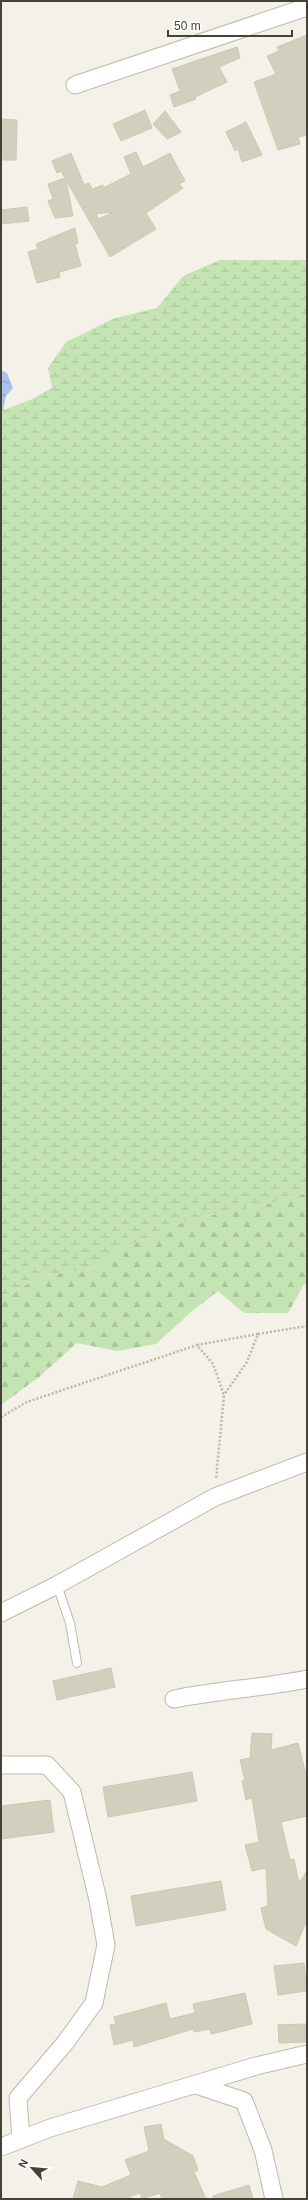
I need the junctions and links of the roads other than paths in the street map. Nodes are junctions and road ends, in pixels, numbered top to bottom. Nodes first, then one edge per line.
1 (307, 7) edge
2 (75, 85) dead end
3 (307, 1462) edge
4 (58, 1585) junction
5 (1, 1613) edge
6 (77, 1663) dead end
7 (307, 1679) edge
8 (174, 1699) dead end
9 (1, 1765) edge
10 (307, 2054) edge
11 (196, 2085) junction
12 (21, 2139) junction
13 (1, 2147) edge
14 (274, 2199) edge

1 - 2 street
3 - 4 street
4 - 5 street
4 - 6 lane
7 - 8 street
9 - 12 street
10 - 11 street
11 - 12 street
11 - 14 street
12 - 13 street

